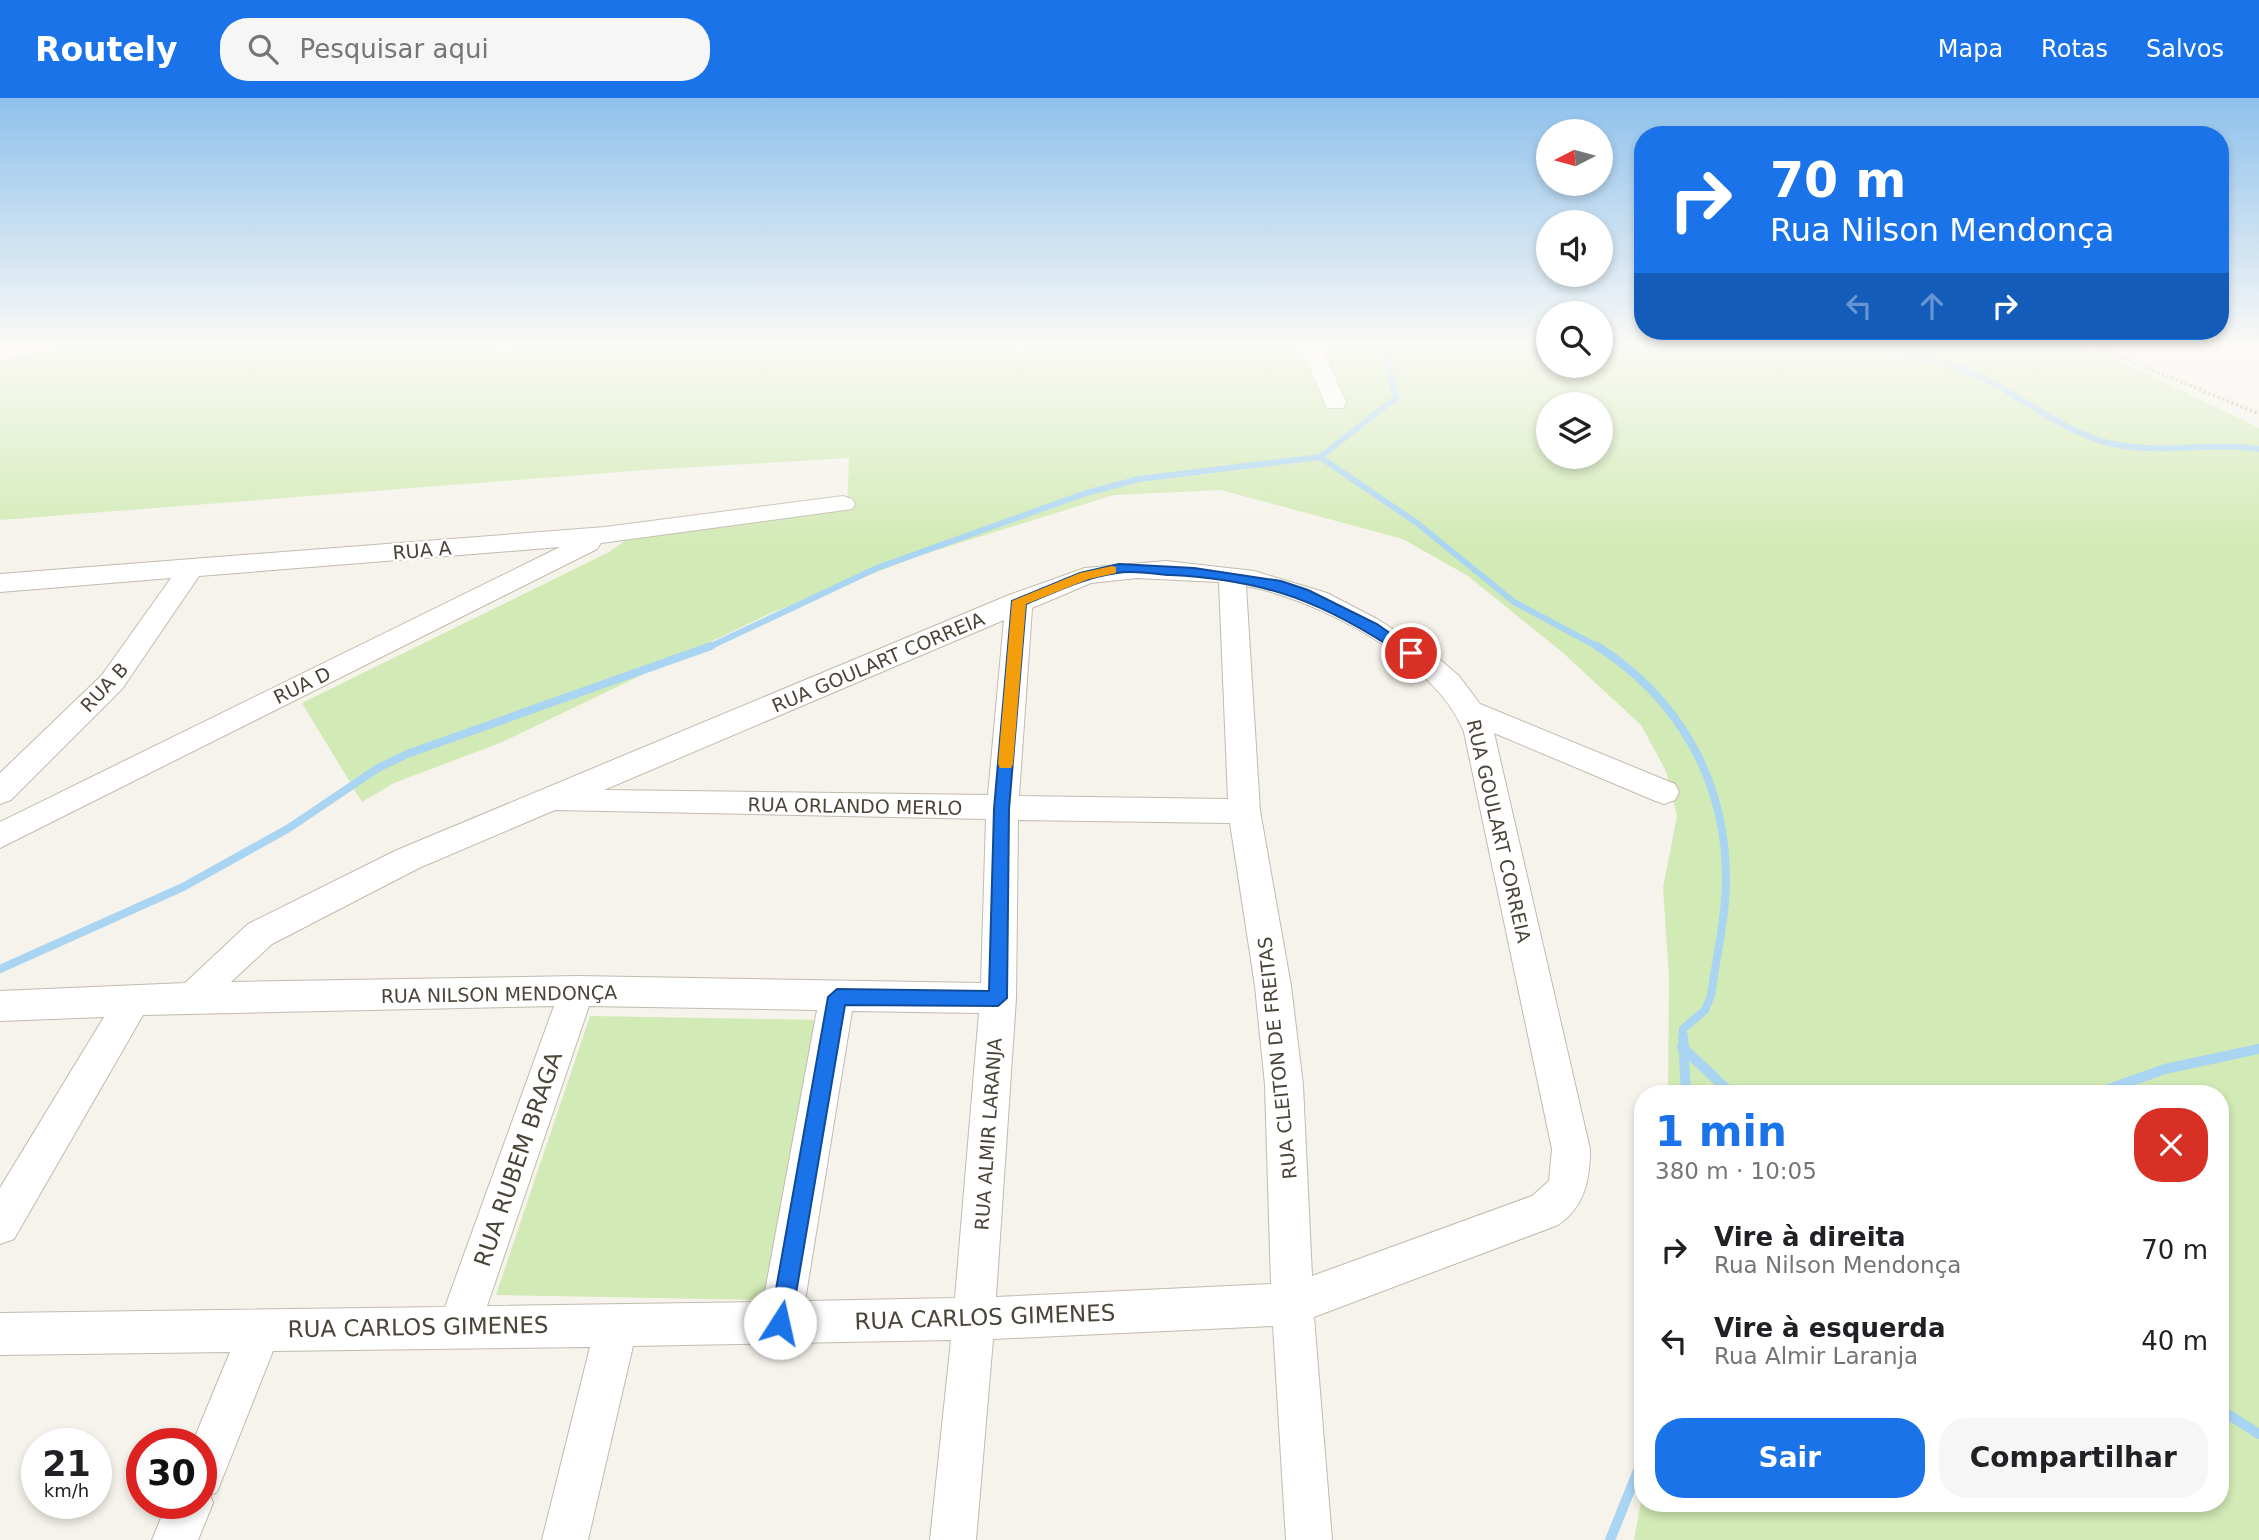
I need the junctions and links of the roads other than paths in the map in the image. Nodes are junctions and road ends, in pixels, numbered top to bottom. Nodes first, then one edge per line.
1 (843, 504) dead end
2 (604, 535) junction
3 (191, 569) junction
4 (1232, 577) junction
5 (0, 583) edge
6 (1019, 601) junction
7 (1472, 712) junction
8 (0, 792) edge
9 (1664, 792) dead end
10 (551, 801) junction
11 (1002, 809) junction
12 (1244, 811) junction
13 (0, 836) edge
14 (577, 991) junction
15 (837, 997) junction
16 (193, 998) junction
17 (998, 998) junction
18 (132, 1002) junction
19 (0, 1006) edge
20 (1567, 1191) joint
21 (0, 1225) edge
22 (1292, 1304) junction
23 (974, 1319) junction
24 (780, 1323) junction
25 (617, 1325) junction
26 (459, 1326) junction
27 (260, 1330) junction
28 (0, 1334) edge
29 (217, 1436) edge
30 (184, 1519) edge
31 (175, 1540) edge
32 (565, 1540) edge
33 (953, 1540) edge
34 (1309, 1540) edge

1 - 2 street, RUA A
2 - 3 street, RUA A
2 - 13 street, RUA D
3 - 5 street, RUA A
3 - 8 street, RUA B
4 - 6 street, RUA GOULART CORREIA
4 - 7 street, RUA GOULART CORREIA
4 - 12 street, RUA CLEITON DE FREITAS
6 - 10 street, RUA GOULART CORREIA
6 - 11 street, RUA ALMIR LARANJA
7 - 9 street
7 - 20 street, RUA GOULART CORREIA
10 - 11 street, RUA ORLANDO MERLO
10 - 16 street, RUA GOULART CORREIA
11 - 12 street, RUA ORLANDO MERLO
11 - 17 street, RUA ALMIR LARANJA
12 - 22 street, RUA CLEITON DE FREITAS
14 - 15 street, RUA NILSON MENDONÇA
14 - 16 street, RUA NILSON MENDONÇA
14 - 26 street, RUA RUBEM BRAGA
15 - 17 street, RUA NILSON MENDONÇA
15 - 24 street
16 - 18 street, RUA NILSON MENDONÇA
17 - 23 street, RUA ALMIR LARANJA
18 - 19 street, RUA NILSON MENDONÇA
18 - 21 street
20 - 22 street, RUA CARLOS GIMENES
22 - 23 street, RUA CARLOS GIMENES
22 - 34 street, RUA CLEITON DE FREITAS
23 - 24 street, RUA CARLOS GIMENES
23 - 33 street, RUA ALMIR LARANJA
24 - 25 street, RUA CARLOS GIMENES
25 - 26 street, RUA CARLOS GIMENES
25 - 32 street
26 - 27 street, RUA CARLOS GIMENES
27 - 28 street, RUA CARLOS GIMENES
27 - 29 street
30 - 31 street

